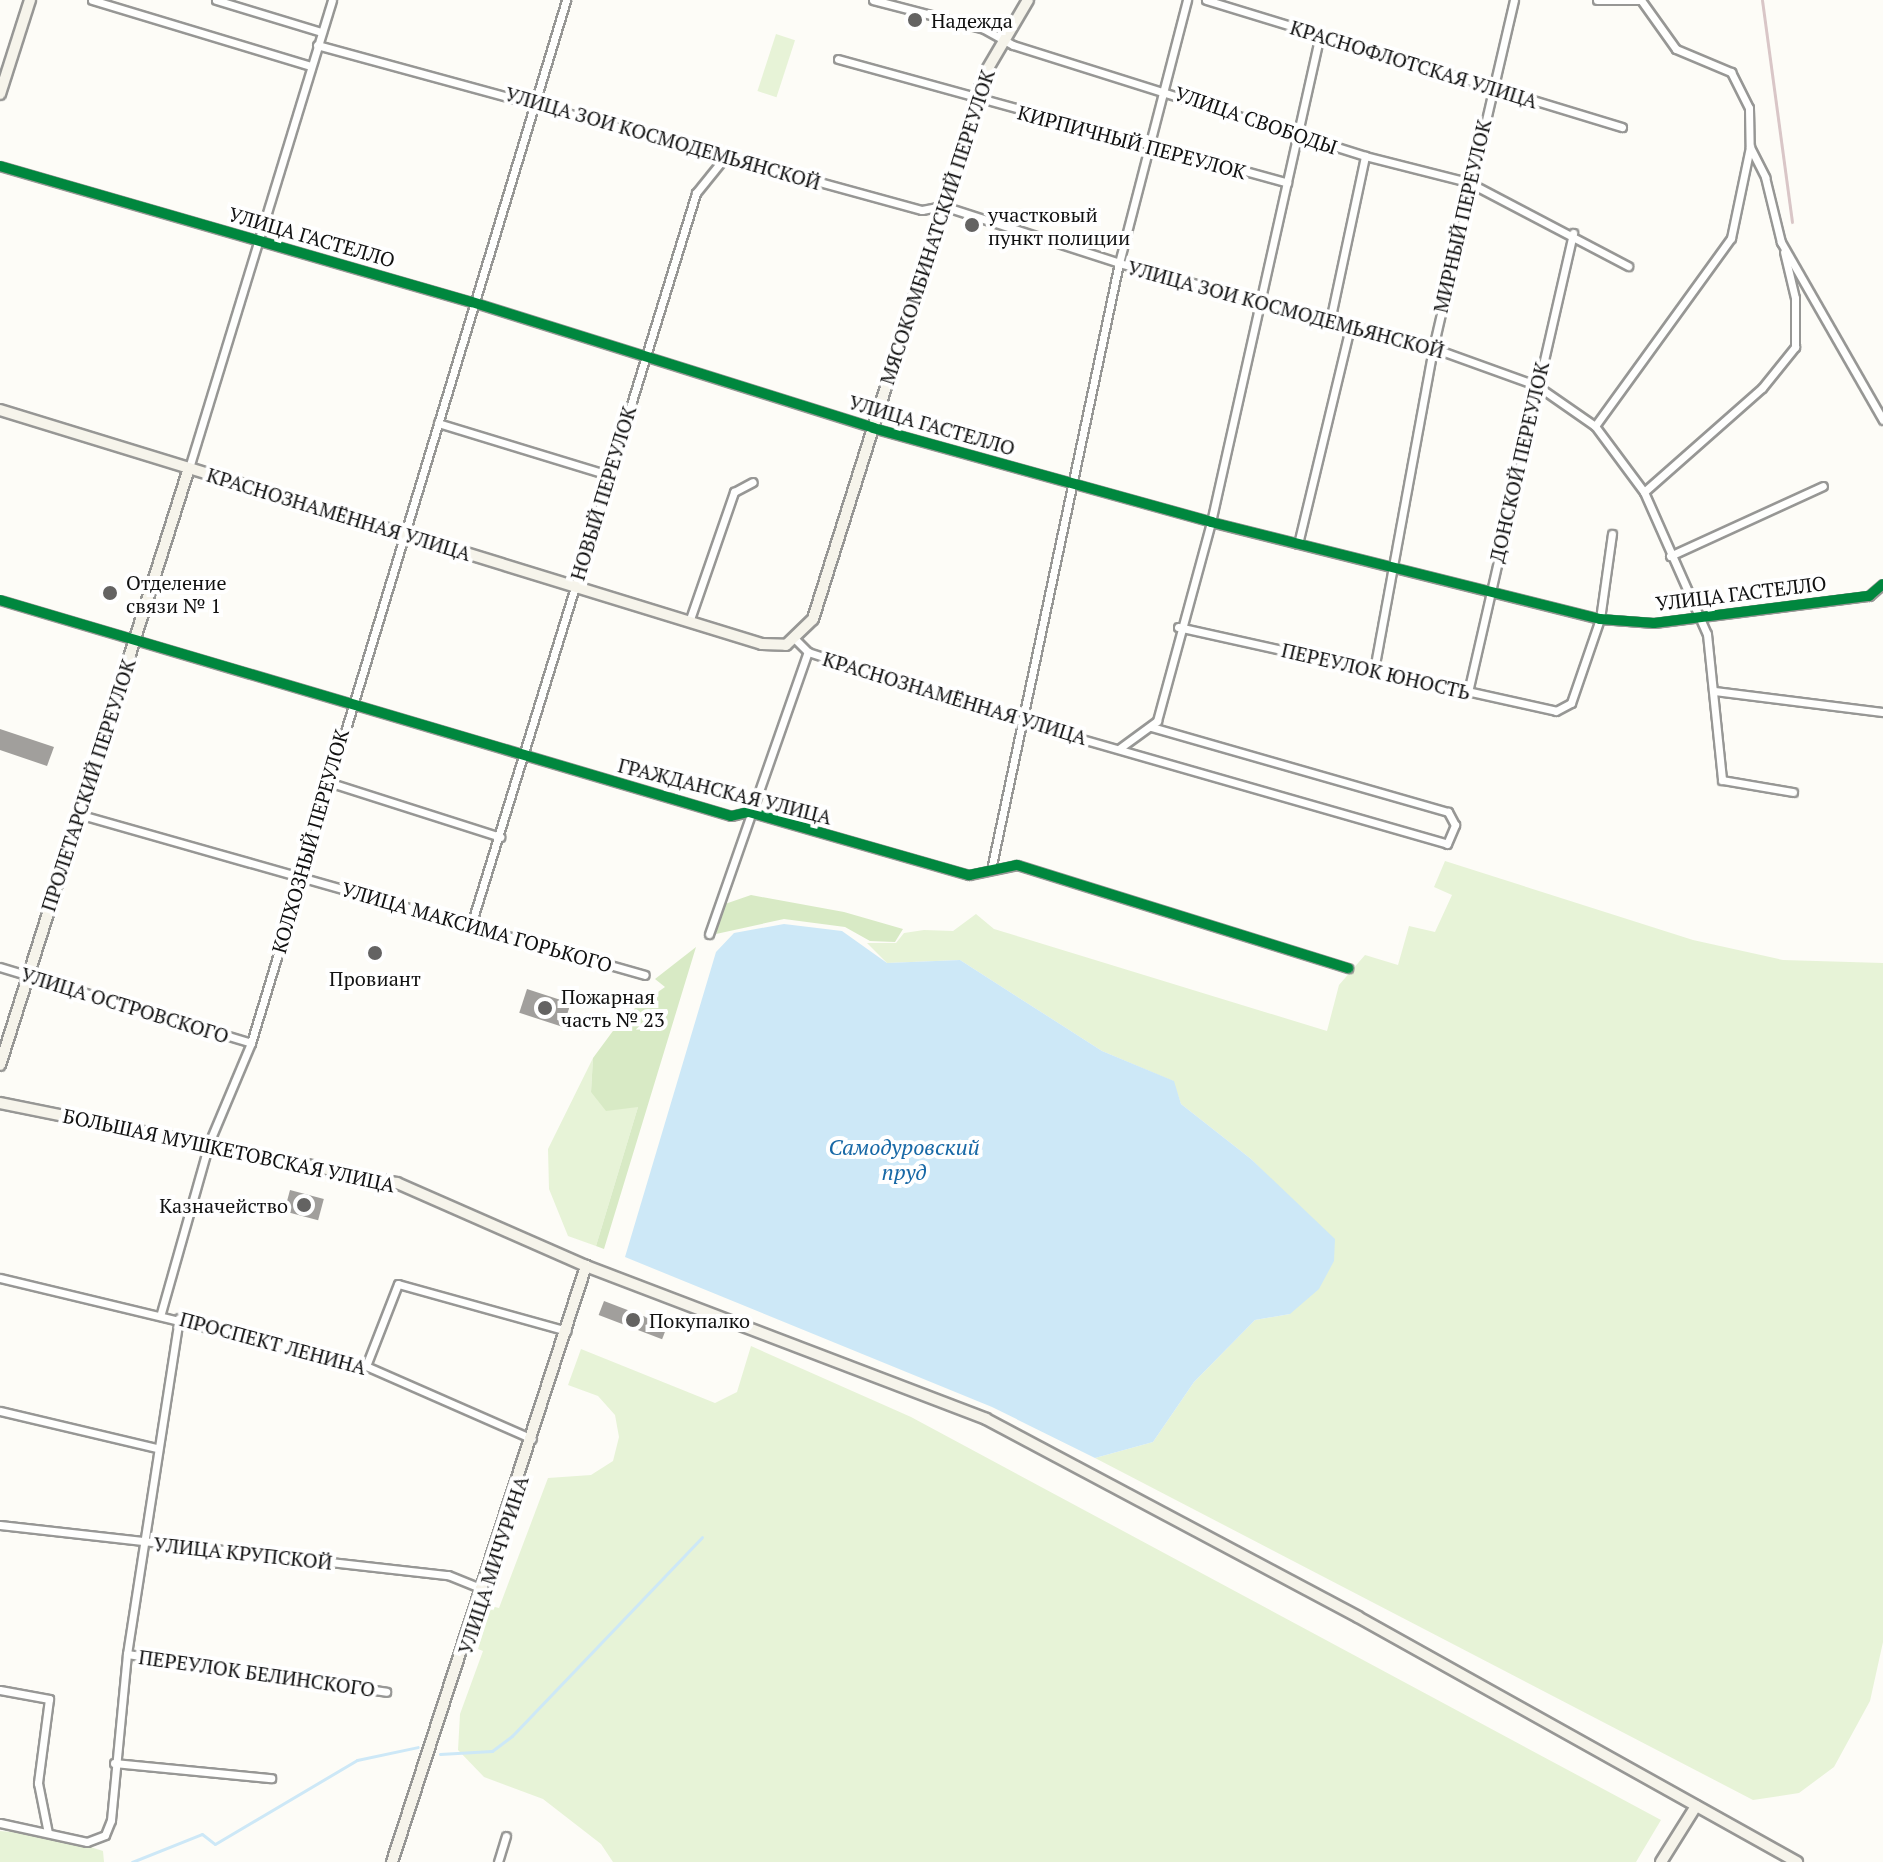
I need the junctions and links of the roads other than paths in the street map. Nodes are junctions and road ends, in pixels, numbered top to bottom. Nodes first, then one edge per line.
1 (30, 0) edge
2 (92, 0) edge
3 (216, 0) edge
4 (332, 0) edge
5 (566, 0) edge
6 (873, 0) edge
7 (1028, 0) edge
8 (1187, 0) edge
9 (1206, 0) edge
10 (1514, 0) edge
11 (1597, 0) edge
12 (321, 32) junction
13 (1320, 35) junction
14 (1001, 37) junction
15 (317, 45) junction
16 (838, 59) dead end
17 (310, 66) junction
18 (1164, 89) junction
19 (1491, 89) junction
20 (0, 94) edge
21 (976, 100) junction
22 (537, 102) junction
23 (1622, 127) dead end
24 (1297, 135) junction
25 (1149, 147) junction
26 (1750, 147) junction
27 (1365, 156) junction
28 (725, 157) junction
29 (0, 166) edge
30 (1468, 182) junction
31 (1287, 183) junction
32 (943, 206) junction
33 (1573, 233) junction
34 (257, 240) junction
35 (1781, 242) junction
36 (1119, 263) junction
37 (1628, 266) dead end
38 (472, 302) junction
39 (1261, 302) junction
40 (1330, 321) junction
41 (1350, 327) junction
42 (1433, 348) junction
43 (645, 355) junction
44 (1536, 385) junction
45 (0, 410) edge
46 (1883, 420) edge
47 (438, 423) junction
48 (1595, 426) junction
49 (873, 428) junction
50 (189, 468) junction
51 (611, 476) junction
52 (753, 482) dead end
53 (1076, 484) junction
54 (1823, 486) dead end
55 (1644, 492) junction
56 (1211, 522) junction
57 (403, 532) junction
58 (1612, 534) dead end
59 (1298, 544) junction
60 (1670, 556) junction
61 (1396, 570) junction
62 (1883, 584) edge
63 (574, 587) junction
64 (1490, 593) junction
65 (0, 600) edge
66 (1696, 614) junction
67 (1600, 619) junction
68 (689, 622) junction
69 (1178, 627) junction
70 (135, 640) junction
71 (796, 640) junction
72 (808, 652) junction
73 (1374, 670) junction
74 (1714, 691) junction
75 (1468, 692) junction
76 (349, 706) junction
77 (1883, 712) edge
78 (1026, 723) junction
79 (1151, 727) junction
80 (1120, 748) junction
81 (526, 759) junction
82 (328, 782) junction
83 (1793, 792) dead end
84 (749, 812) junction
85 (78, 814) junction
86 (500, 837) junction
87 (992, 865) junction
88 (301, 876) junction
89 (471, 925) junction
90 (709, 934) dead end
91 (0, 967) edge
92 (1348, 968) dead end
93 (27, 975) junction
94 (645, 975) dead end
95 (251, 1043) junction
96 (0, 1065) edge
97 (0, 1103) edge
98 (209, 1143) junction
99 (586, 1266) junction
100 (0, 1278) edge
101 (161, 1313) junction
102 (179, 1318) junction
103 (569, 1332) junction
104 (366, 1366) junction
105 (0, 1411) edge
106 (534, 1440) junction
107 (156, 1448) junction
108 (0, 1525) edge
109 (143, 1543) junction
110 (483, 1589) junction
111 (127, 1654) junction
112 (0, 1690) edge
113 (386, 1692) dead end
114 (114, 1763) junction
115 (271, 1778) dead end
116 (1696, 1806) junction
117 (0, 1823) edge
118 (48, 1833) junction
119 (506, 1836) dead end
120 (392, 1862) edge
121 (498, 1862) edge
122 (1661, 1862) edge
123 (1797, 1862) edge

1 - 20 main road
2 - 17 street
3 - 12 street
4 - 12 street, ПРОЛЕТАРСКИЙ ПЕРЕУЛОК
5 - 22 street, КОЛХОЗНЫЙ ПЕРЕУЛОК
6 - 14 street, УЛИЦА СВОБОДЫ
7 - 14 main road, МЯСОКОМБИНАТСКИЙ ПЕРЕУЛОК
8 - 18 street
9 - 13 street, КРАСНОФЛОТСКАЯ УЛИЦА
10 - 19 street, МИРНЫЙ ПЕРЕУЛОК
11 - 26 street
12 - 15 street, ПРОЛЕТАРСКИЙ ПЕРЕУЛОК
13 - 19 street, КРАСНОФЛОТСКАЯ УЛИЦА
13 - 24 street
14 - 18 street, УЛИЦА СВОБОДЫ
14 - 21 main road, МЯСОКОМБИНАТСКИЙ ПЕРЕУЛОК
15 - 17 street, ПРОЛЕТАРСКИЙ ПЕРЕУЛОК
15 - 22 street, УЛИЦА ЗОИ КОСМОДЕМЬЯНСКОЙ
16 - 21 street, КИРПИЧНЫЙ ПЕРЕУЛОК
17 - 34 street, ПРОЛЕТАРСКИЙ ПЕРЕУЛОК
18 - 24 street, УЛИЦА СВОБОДЫ
18 - 25 street
19 - 23 street, КРАСНОФЛОТСКАЯ УЛИЦА
19 - 30 street, МИРНЫЙ ПЕРЕУЛОК
21 - 25 street, КИРПИЧНЫЙ ПЕРЕУЛОК
21 - 32 main road, МЯСОКОМБИНАТСКИЙ ПЕРЕУЛОК
22 - 28 street, УЛИЦА ЗОИ КОСМОДЕМЬЯНСКОЙ
22 - 38 street, КОЛХОЗНЫЙ ПЕРЕУЛОК
24 - 27 street, УЛИЦА СВОБОДЫ
24 - 31 street
25 - 31 street, КИРПИЧНЫЙ ПЕРЕУЛОК
25 - 36 street
26 - 35 street
26 - 48 street
27 - 30 street, УЛИЦА СВОБОДЫ
27 - 40 street
28 - 32 street, УЛИЦА ЗОИ КОСМОДЕМЬЯНСКОЙ
28 - 43 street, НОВЫЙ ПЕРЕУЛОК
29 - 34 street, УЛИЦА ГАСТЕЛЛО
30 - 33 street, УЛИЦА СВОБОДЫ
30 - 42 street, МИРНЫЙ ПЕРЕУЛОК
31 - 39 street
32 - 36 street, УЛИЦА ЗОИ КОСМОДЕМЬЯНСКОЙ
32 - 49 main road, МЯСОКОМБИНАТСКИЙ ПЕРЕУЛОК
33 - 37 street, УЛИЦА СВОБОДЫ
33 - 44 street, ДОНСКОЙ ПЕРЕУЛОК
34 - 38 street, УЛИЦА ГАСТЕЛЛО
34 - 50 street, ПРОЛЕТАРСКИЙ ПЕРЕУЛОК
35 - 46 street
35 - 55 street
36 - 39 street, УЛИЦА ЗОИ КОСМОДЕМЬЯНСКОЙ
36 - 53 street
38 - 43 street, УЛИЦА ГАСТЕЛЛО
38 - 47 street, КОЛХОЗНЫЙ ПЕРЕУЛОК
39 - 40 street, УЛИЦА ЗОИ КОСМОДЕМЬЯНСКОЙ
39 - 56 street
40 - 41 street, УЛИЦА ЗОИ КОСМОДЕМЬЯНСКОЙ
41 - 42 street, УЛИЦА ЗОИ КОСМОДЕМЬЯНСКОЙ
41 - 59 street
42 - 44 street, УЛИЦА ЗОИ КОСМОДЕМЬЯНСКОЙ
42 - 61 street, МИРНЫЙ ПЕРЕУЛОК
43 - 49 street, УЛИЦА ГАСТЕЛЛО
43 - 51 street, НОВЫЙ ПЕРЕУЛОК
44 - 48 street, УЛИЦА ЗОИ КОСМОДЕМЬЯНСКОЙ
44 - 64 street, ДОНСКОЙ ПЕРЕУЛОК
45 - 50 main road, КРАСНОЗНАМЁННАЯ УЛИЦА
47 - 51 street
47 - 57 street, КОЛХОЗНЫЙ ПЕРЕУЛОК
48 - 55 street, УЛИЦА ЗОИ КОСМОДЕМЬЯНСКОЙ
49 - 53 street, УЛИЦА ГАСТЕЛЛО
49 - 71 main road, МЯСОКОМБИНАТСКИЙ ПЕРЕУЛОК
50 - 57 main road, КРАСНОЗНАМЁННАЯ УЛИЦА
50 - 70 main road, ПРОЛЕТАРСКИЙ ПЕРЕУЛОК
51 - 63 street, НОВЫЙ ПЕРЕУЛОК
52 - 68 street
53 - 56 street, УЛИЦА ГАСТЕЛЛО
53 - 78 street
54 - 60 street
55 - 60 street, УЛИЦА ЗОИ КОСМОДЕМЬЯНСКОЙ
56 - 59 street, УЛИЦА ГАСТЕЛЛО
56 - 69 street
57 - 63 main road, КРАСНОЗНАМЁННАЯ УЛИЦА
57 - 76 street, КОЛХОЗНЫЙ ПЕРЕУЛОК
58 - 67 street
59 - 61 street, УЛИЦА ГАСТЕЛЛО
60 - 66 street, УЛИЦА ЗОИ КОСМОДЕМЬЯНСКОЙ
61 - 64 street, УЛИЦА ГАСТЕЛЛО
61 - 73 street, МИРНЫЙ ПЕРЕУЛОК
62 - 66 street, УЛИЦА ГАСТЕЛЛО
63 - 68 main road, КРАСНОЗНАМЁННАЯ УЛИЦА
63 - 81 street, НОВЫЙ ПЕРЕУЛОК
64 - 67 street, УЛИЦА ГАСТЕЛЛО
64 - 75 street, ДОНСКОЙ ПЕРЕУЛОК
65 - 70 street, ГРАЖДАНСКАЯ УЛИЦА
66 - 67 street, УЛИЦА ГАСТЕЛЛО
66 - 74 street, УЛИЦА ЗОИ КОСМОДЕМЬЯНСКОЙ
67 - 75 street, ПЕРЕУЛОК ЮНОСТЬ
68 - 71 main road, КРАСНОЗНАМЁННАЯ УЛИЦА
69 - 73 street, ПЕРЕУЛОК ЮНОСТЬ
69 - 79 street
70 - 76 street, ГРАЖДАНСКАЯ УЛИЦА
70 - 85 main road, ПРОЛЕТАРСКИЙ ПЕРЕУЛОК
71 - 72 street, КРАСНОЗНАМЁННАЯ УЛИЦА
72 - 78 street, КРАСНОЗНАМЁННАЯ УЛИЦА
72 - 84 street
73 - 75 street, ПЕРЕУЛОК ЮНОСТЬ
74 - 77 street
74 - 83 street, УЛИЦА ЗОИ КОСМОДЕМЬЯНСКОЙ
76 - 81 street, ГРАЖДАНСКАЯ УЛИЦА
76 - 82 street, КОЛХОЗНЫЙ ПЕРЕУЛОК
78 - 80 street, КРАСНОЗНАМЁННАЯ УЛИЦА
78 - 87 street
79 - 80 street
79 - 80 street, КРАСНОЗНАМЁННАЯ УЛИЦА
81 - 84 street, ГРАЖДАНСКАЯ УЛИЦА
81 - 86 street, НОВЫЙ ПЕРЕУЛОК
82 - 86 street
82 - 88 street, КОЛХОЗНЫЙ ПЕРЕУЛОК
84 - 87 street, ГРАЖДАНСКАЯ УЛИЦА
84 - 90 street
85 - 88 street, УЛИЦА МАКСИМА ГОРЬКОГО
85 - 93 main road, ПРОЛЕТАРСКИЙ ПЕРЕУЛОК
86 - 89 street, НОВЫЙ ПЕРЕУЛОК
87 - 92 street, ГРАЖДАНСКАЯ УЛИЦА
88 - 89 street, УЛИЦА МАКСИМА ГОРЬКОГО
88 - 95 street, КОЛХОЗНЫЙ ПЕРЕУЛОК
89 - 94 street, УЛИЦА МАКСИМА ГОРЬКОГО
91 - 93 street, УЛИЦА ОСТРОВСКОГО
93 - 95 street, УЛИЦА ОСТРОВСКОГО
93 - 96 main road, ПРОЛЕТАРСКИЙ ПЕРЕУЛОК
95 - 98 street, КОЛХОЗНЫЙ ПЕРЕУЛОК
97 - 98 main road, БОЛЬШАЯ МУШКЕТОВСКАЯ УЛИЦА
98 - 99 main road, БОЛЬШАЯ МУШКЕТОВСКАЯ УЛИЦА
98 - 101 street, КОЛХОЗНЫЙ ПЕРЕУЛОК
99 - 103 main road, УЛИЦА МИЧУРИНА
99 - 116 main road, БОЛЬШАЯ МУШКЕТОВСКАЯ УЛИЦА
100 - 101 street, ПРОСПЕКТ ЛЕНИНА
101 - 102 street, ПРОСПЕКТ ЛЕНИНА
102 - 104 street, ПРОСПЕКТ ЛЕНИНА
102 - 107 street
103 - 104 street
103 - 106 main road, УЛИЦА МИЧУРИНА
104 - 106 street, ПРОСПЕКТ ЛЕНИНА
105 - 107 street
106 - 110 main road, УЛИЦА МИЧУРИНА
107 - 109 street
108 - 109 street, УЛИЦА КРУПСКОЙ
109 - 110 street, УЛИЦА КРУПСКОЙ
109 - 111 street
110 - 120 main road, УЛИЦА МИЧУРИНА
111 - 113 street, ПЕРЕУЛОК БЕЛИНСКОГО
111 - 114 street
112 - 118 street
114 - 115 street
114 - 118 street
116 - 122 main road
116 - 123 main road, БОЛЬШАЯ МУШКЕТОВСКАЯ УЛИЦА
117 - 118 street
119 - 121 street

